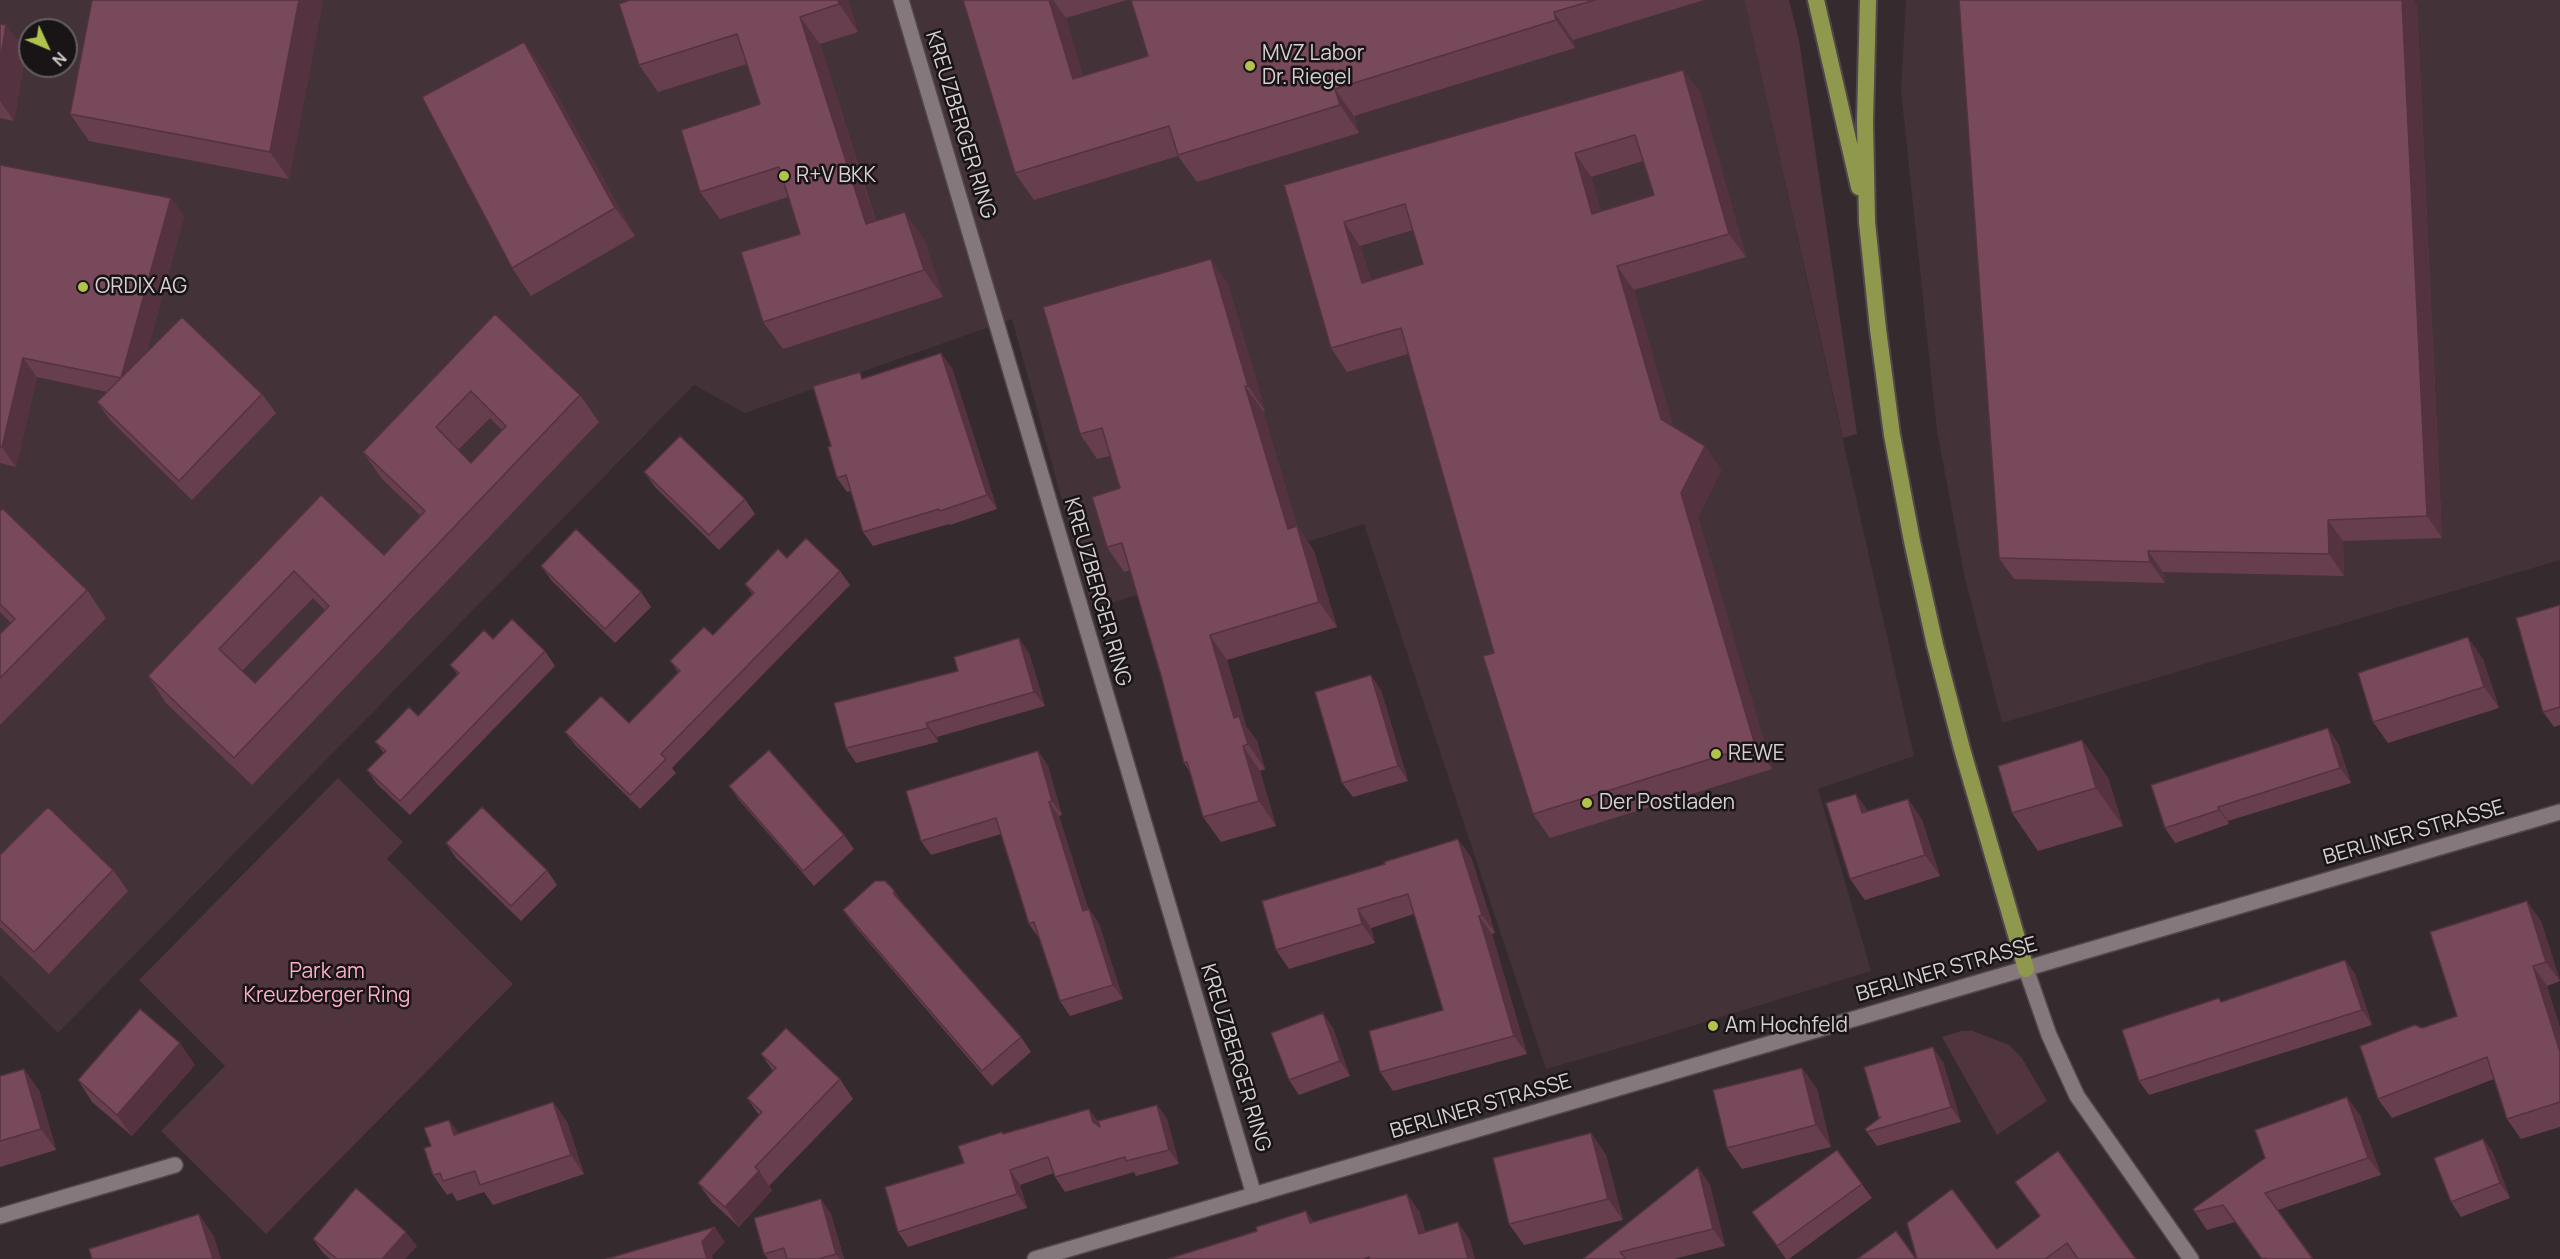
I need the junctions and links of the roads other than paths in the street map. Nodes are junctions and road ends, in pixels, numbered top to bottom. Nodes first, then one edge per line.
1 (901, 0) edge
2 (1816, 0) edge
3 (1868, 0) edge
4 (1867, 222) junction
5 (2560, 812) edge
6 (2026, 969) junction
7 (176, 1165) dead end
8 (1254, 1195) junction
9 (0, 1216) edge
10 (1035, 1259) edge
11 (2191, 1259) edge

1 - 8 street, KREUZBERGER RING
2 - 4 highway
3 - 4 highway
4 - 6 highway
5 - 6 street, BERLINER STRASSE
6 - 8 street, BERLINER STRASSE
6 - 11 street
7 - 9 street
8 - 10 street, BERLINER STRASSE

